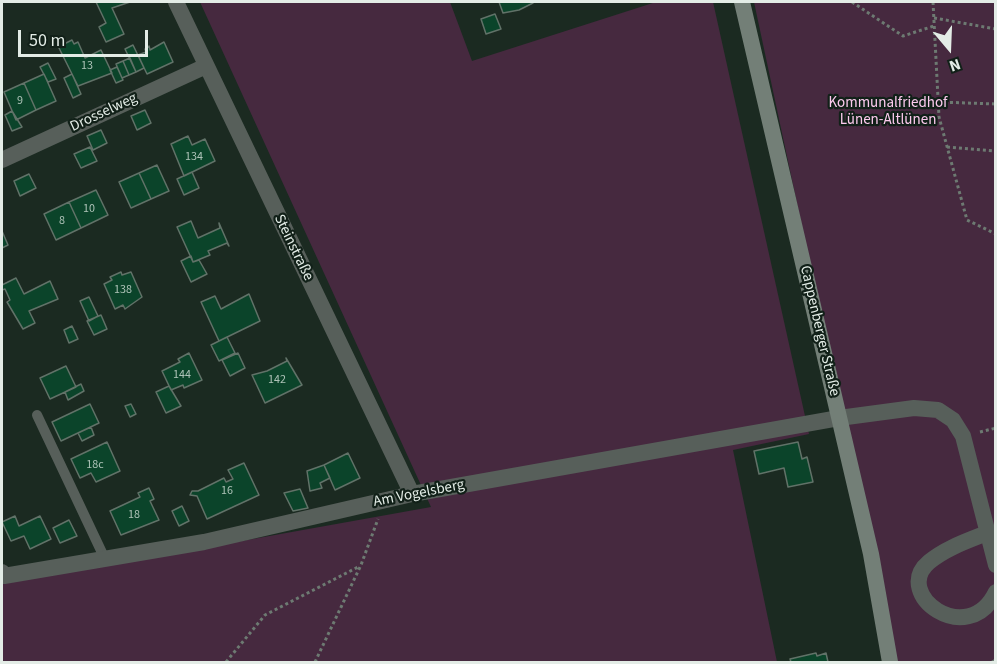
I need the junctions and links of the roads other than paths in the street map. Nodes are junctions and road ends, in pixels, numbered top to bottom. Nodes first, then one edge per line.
1 (176, 2) edge
2 (742, 2) edge
3 (206, 66) junction
4 (2, 160) edge
5 (38, 415) dead end
6 (839, 418) junction
7 (412, 494) junction
8 (987, 533) junction
9 (105, 559) junction
10 (996, 565) edge
11 (2, 572) edge
12 (996, 592) edge
13 (890, 663) edge

1 - 3 street, Steinstraße
2 - 6 main road, Cappenberger Straße
3 - 4 street, Drosselweg
3 - 7 street, Steinstraße
5 - 9 lane
6 - 7 street, Am Vogelsberg
6 - 8 street, Am Vogelsberg
6 - 13 main road, Cappenberger Straße
7 - 9 street, Am Vogelsberg
8 - 10 street, Am Vogelsberg
8 - 12 street
9 - 11 street, Am Vogelsberg

